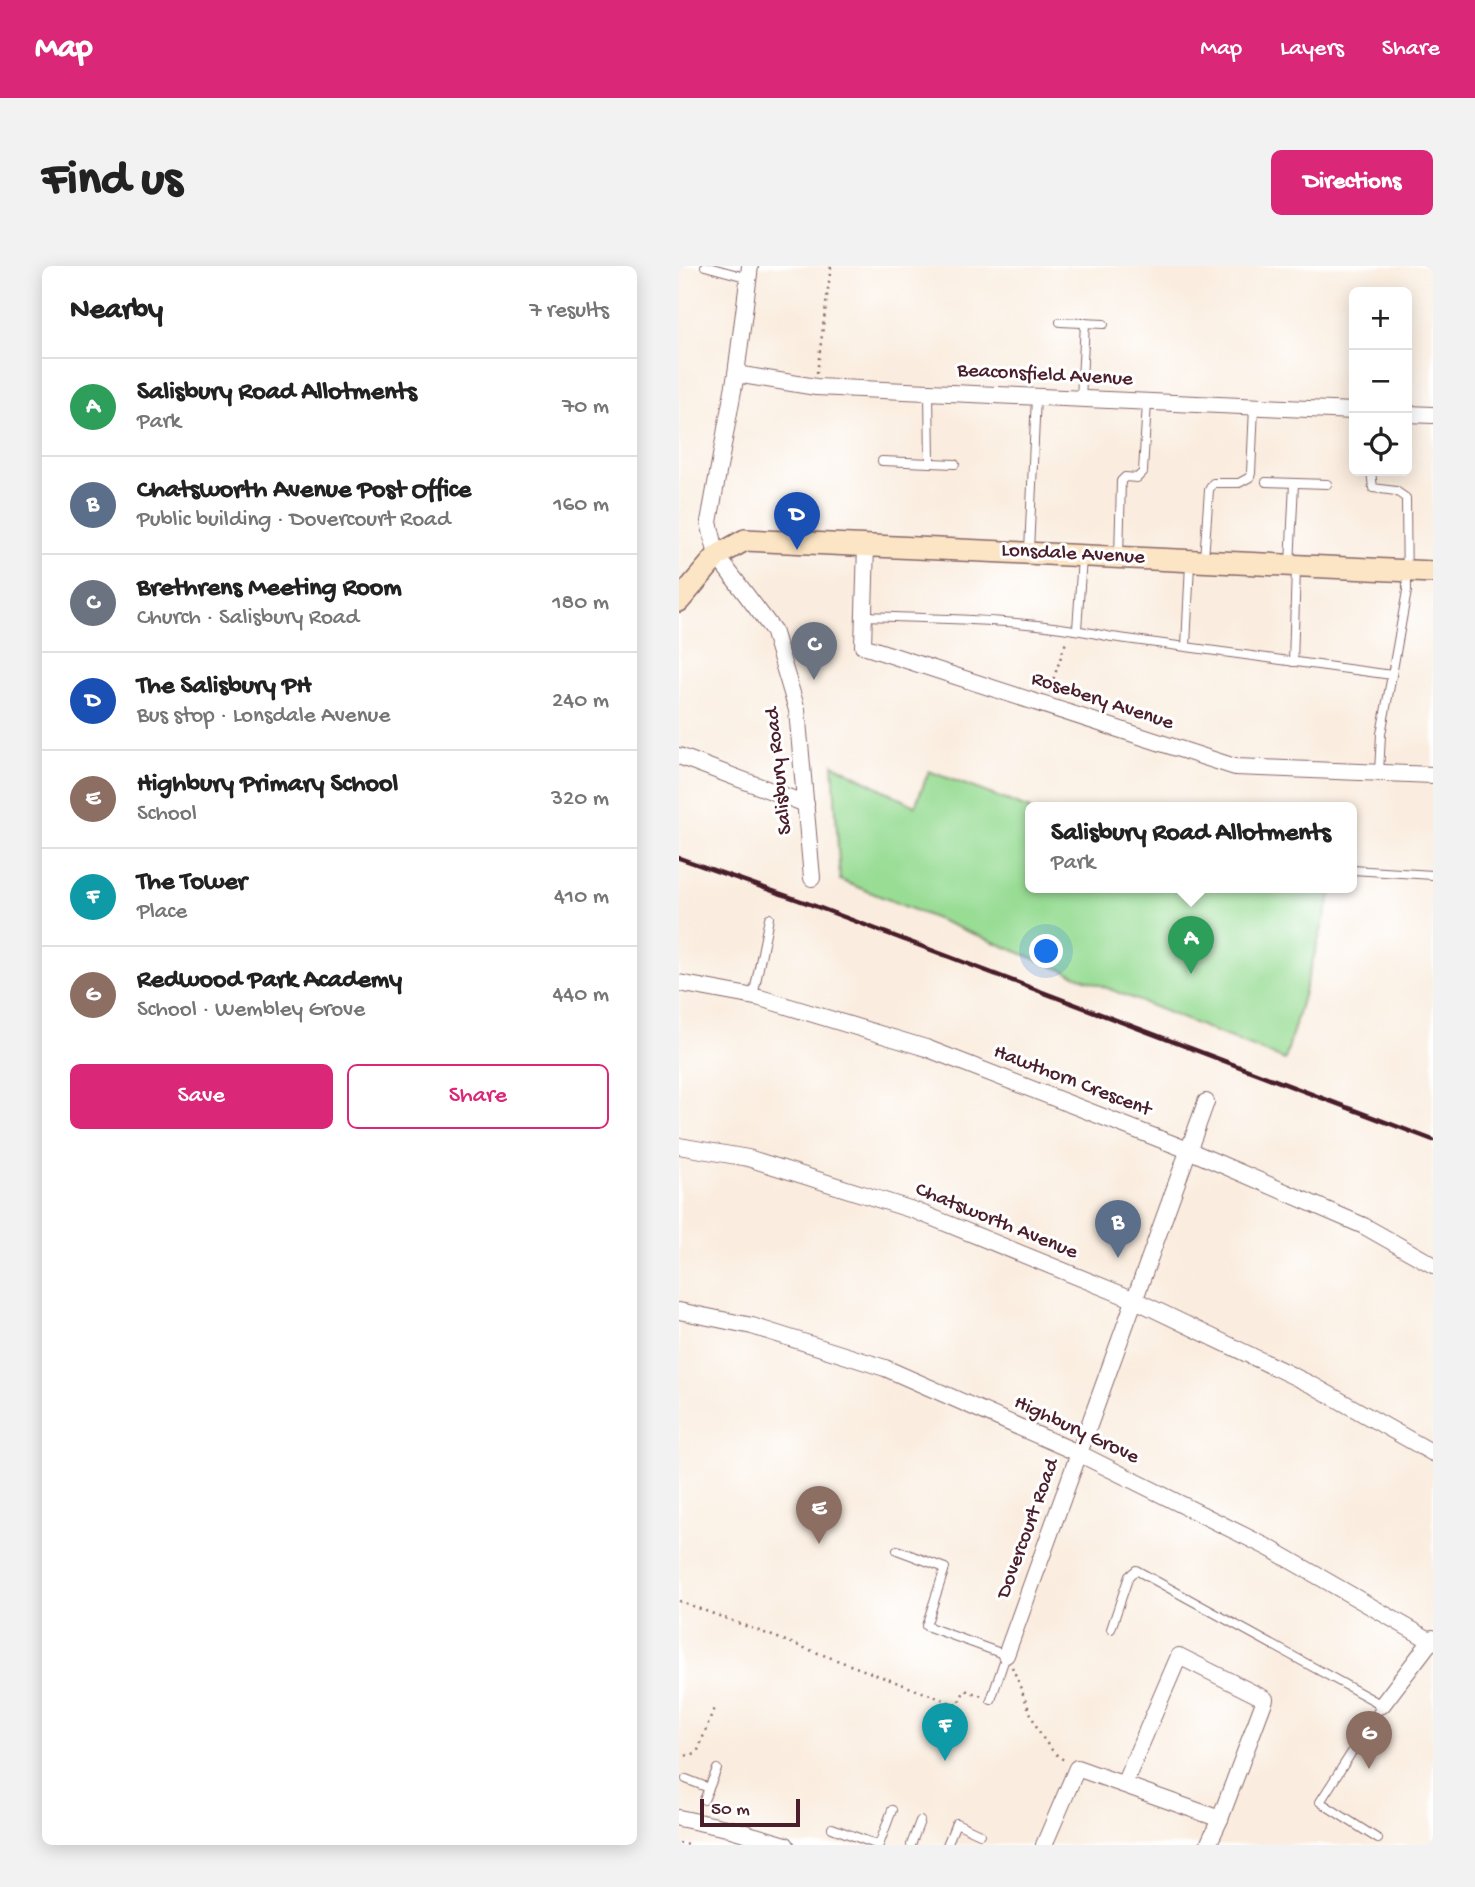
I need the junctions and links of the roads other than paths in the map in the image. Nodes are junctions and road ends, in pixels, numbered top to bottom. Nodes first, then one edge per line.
1 (705, 266) edge
2 (749, 272) edge
3 (1060, 322) dead end
4 (1085, 323) junction
5 (1104, 324) dead end
6 (736, 374) junction
7 (929, 392) junction
8 (1036, 397) junction
9 (1081, 398) junction
10 (1147, 402) junction
11 (1254, 407) junction
12 (1349, 411) edge
13 (1412, 414) edge
14 (1433, 415) edge
15 (882, 461) dead end
16 (930, 462) junction
17 (955, 464) dead end
18 (1372, 476) edge
19 (1266, 482) dead end
20 (1294, 483) junction
21 (1327, 484) dead end
22 (866, 545) junction
23 (1029, 553) junction
24 (1083, 555) junction
25 (717, 556) junction
26 (1119, 557) junction
27 (1197, 561) junction
28 (1293, 565) junction
29 (1407, 571) junction
30 (1433, 572) edge
31 (679, 601) edge
32 (864, 616) junction
33 (1074, 629) junction
34 (1187, 646) junction
35 (1293, 662) junction
36 (1392, 675) junction
37 (679, 756) edge
38 (1379, 773) junction
39 (1433, 775) edge
40 (806, 804) junction
41 (1357, 870) edge
42 (1433, 875) edge
43 (812, 878) dead end
44 (769, 918) dead end
45 (679, 983) edge
46 (754, 997) junction
47 (1206, 1102) dead end
48 (679, 1146) edge
49 (1188, 1150) junction
50 (1433, 1265) edge
51 (1135, 1300) junction
52 (679, 1311) edge
53 (1079, 1453) junction
54 (1433, 1453) edge
55 (897, 1550) dead end
56 (1111, 1629) dead end
57 (1432, 1640) edge
58 (1006, 1655) junction
59 (991, 1700) road end
60 (1382, 1705) junction
61 (717, 1769) dead end
62 (686, 1779) dead end
63 (1124, 1784) junction
64 (709, 1788) junction
65 (704, 1800) dead end
66 (892, 1810) dead end
67 (679, 1818) edge
68 (1220, 1819) junction
69 (920, 1821) dead end
70 (832, 1828) dead end
71 (980, 1834) dead end
72 (1378, 1839) dead end
73 (786, 1845) edge
74 (878, 1845) edge
75 (911, 1845) edge
76 (947, 1845) edge
77 (1044, 1845) edge
78 (1208, 1845) edge

1 - 2 lane
2 - 6 street, Salisbury Road
3 - 4 lane
4 - 5 lane
4 - 9 lane
6 - 7 street, Beaconsfield Avenue
6 - 25 street, Salisbury Road
7 - 8 street, Beaconsfield Avenue
7 - 16 lane
8 - 9 street, Beaconsfield Avenue
8 - 23 lane
9 - 10 street, Beaconsfield Avenue
10 - 11 street, Beaconsfield Avenue
10 - 26 lane
11 - 12 street, Beaconsfield Avenue
11 - 27 lane
13 - 14 street
15 - 16 lane
16 - 17 lane
18 - 29 lane
19 - 20 lane
20 - 21 lane
20 - 28 lane
22 - 23 street, Lonsdale Avenue
22 - 25 street, Lonsdale Avenue
22 - 32 street, Rosebery Avenue
23 - 24 street, Lonsdale Avenue
24 - 26 street, Lonsdale Avenue
24 - 33 lane
25 - 31 street
25 - 40 street, Salisbury Road
26 - 27 street, Lonsdale Avenue
27 - 28 street, Lonsdale Avenue
27 - 34 lane
28 - 29 street, Lonsdale Avenue
28 - 35 lane
29 - 30 street, Lonsdale Avenue
29 - 36 lane
32 - 33 lane
32 - 38 street, Rosebery Avenue
33 - 34 lane
34 - 35 lane
35 - 36 lane
36 - 38 lane
37 - 40 street
38 - 39 street, Rosebery Avenue
40 - 43 street, Salisbury Road
41 - 42 lane
44 - 46 lane
45 - 46 street, Hawthorn Crescent
46 - 49 street, Hawthorn Crescent
47 - 49 street, Dovercourt Road
48 - 51 street, Chatsworth Avenue
49 - 50 street, Hawthorn Crescent
49 - 51 street, Dovercourt Road
51 - 53 street, Dovercourt Road
51 - 54 street, Chatsworth Avenue
52 - 53 street, Highbury Grove
53 - 57 street, Highbury Grove
53 - 58 street, Dovercourt Road
55 - 58 lane
56 - 60 lane
57 - 60 street
58 - 59 lane
60 - 72 lane
61 - 64 lane
62 - 64 lane
63 - 68 street
63 - 68 street
63 - 77 street
64 - 65 lane
66 - 74 lane
67 - 73 street
68 - 78 street
69 - 75 lane
70 - 74 lane
71 - 76 lane

